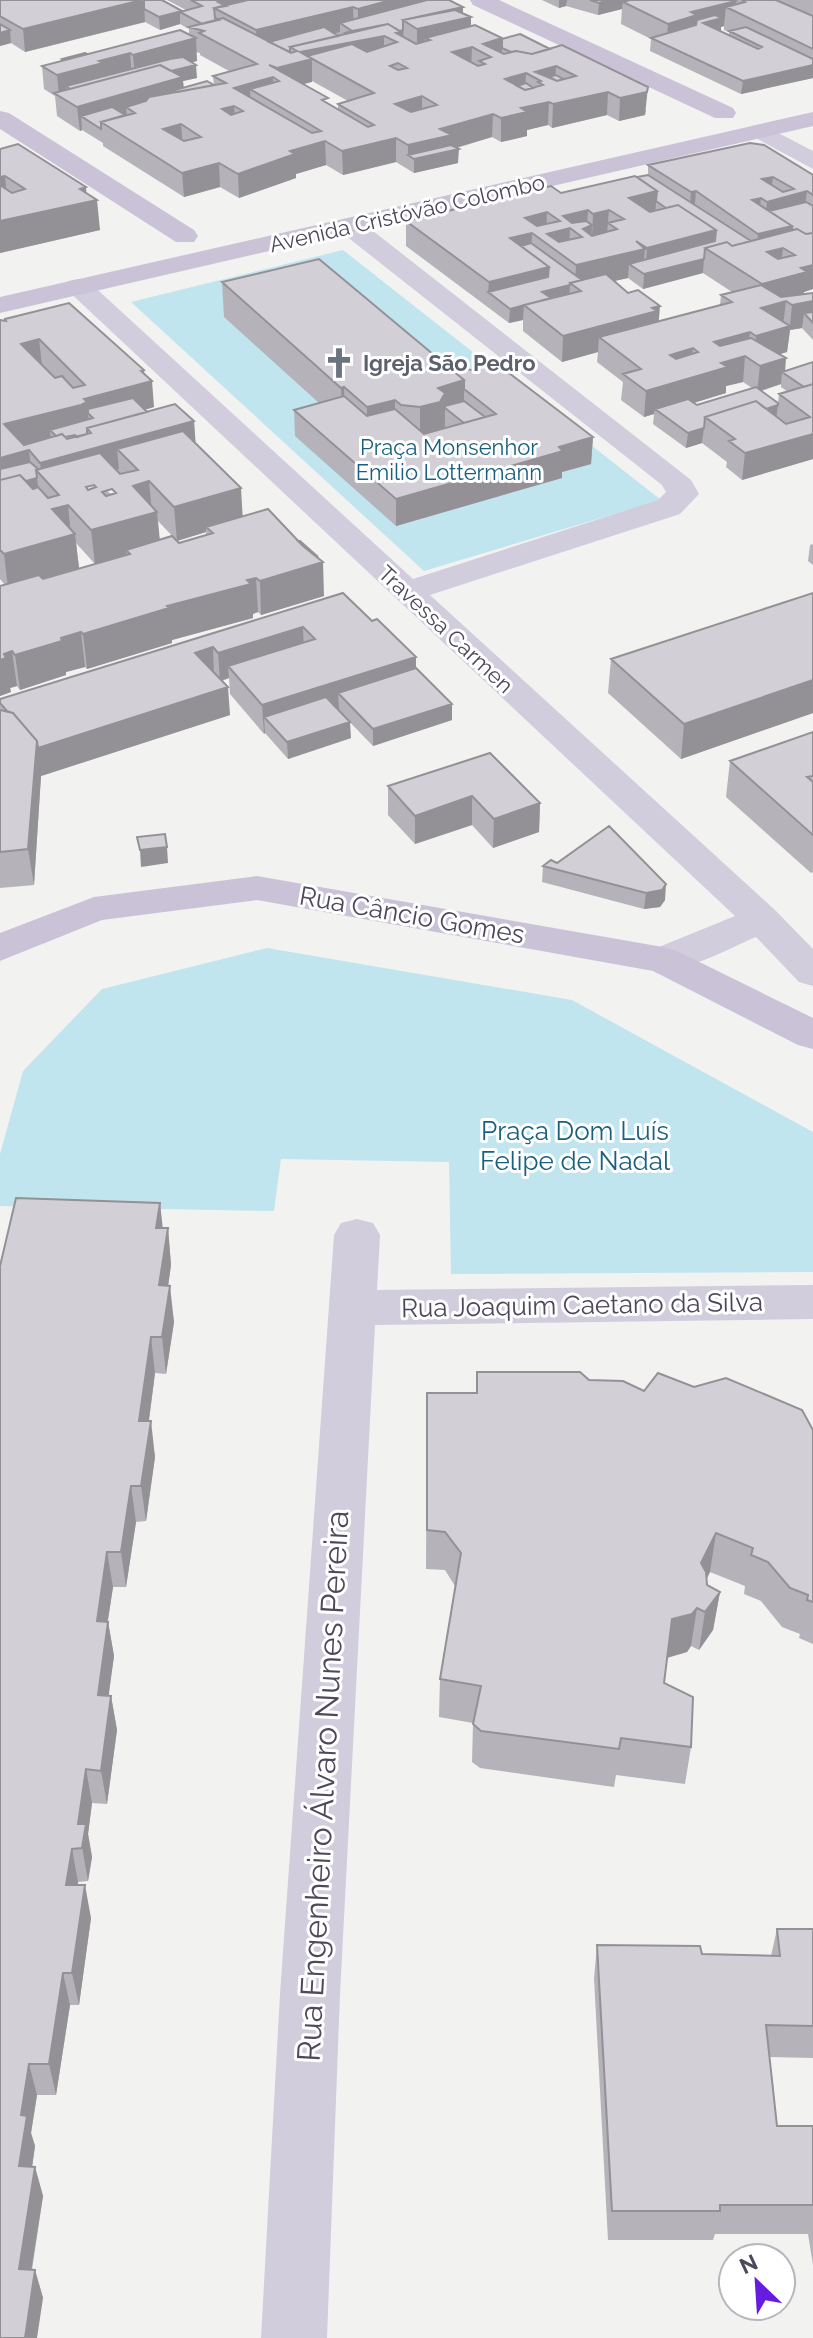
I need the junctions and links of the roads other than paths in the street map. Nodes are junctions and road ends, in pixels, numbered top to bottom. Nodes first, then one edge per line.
1 (481, 0) edge
2 (724, 113) junction
3 (0, 118) edge
4 (757, 118) junction
5 (813, 119) edge
6 (678, 123) dead end
7 (813, 161) edge
8 (350, 226) junction
9 (216, 229) dead end
10 (185, 236) junction
11 (154, 243) dead end
12 (78, 287) junction
13 (0, 305) edge
14 (405, 592) junction
15 (762, 920) junction
16 (0, 948) edge
17 (663, 960) junction
18 (813, 973) edge
19 (813, 1035) edge
20 (357, 1235) dead end
21 (813, 1302) edge
22 (352, 1308) junction
23 (294, 2338) edge

1 - 2 main road
2 - 4 main road, Avenida Cristóvão Colombo
2 - 6 main road, Avenida Cristóvão Colombo
3 - 10 main road
4 - 5 main road, Avenida Cristóvão Colombo
4 - 7 street
4 - 8 main road, Avenida Cristóvão Colombo
8 - 12 main road, Avenida Cristóvão Colombo
8 - 14 street
9 - 10 main road
10 - 11 main road
12 - 13 main road, Avenida Cristóvão Colombo
12 - 14 street, Travessa Carmen
14 - 15 street, Travessa Carmen
15 - 17 street
15 - 18 street, Travessa Carmen
16 - 17 main road, Rua Câncio Gomes
17 - 19 main road, Rua Câncio Gomes
20 - 22 street, Rua Engenheiro Álvaro Nunes Pereira
21 - 22 street, Rua Joaquim Caetano da Silva
22 - 23 street, Rua Engenheiro Álvaro Nunes Pereira

